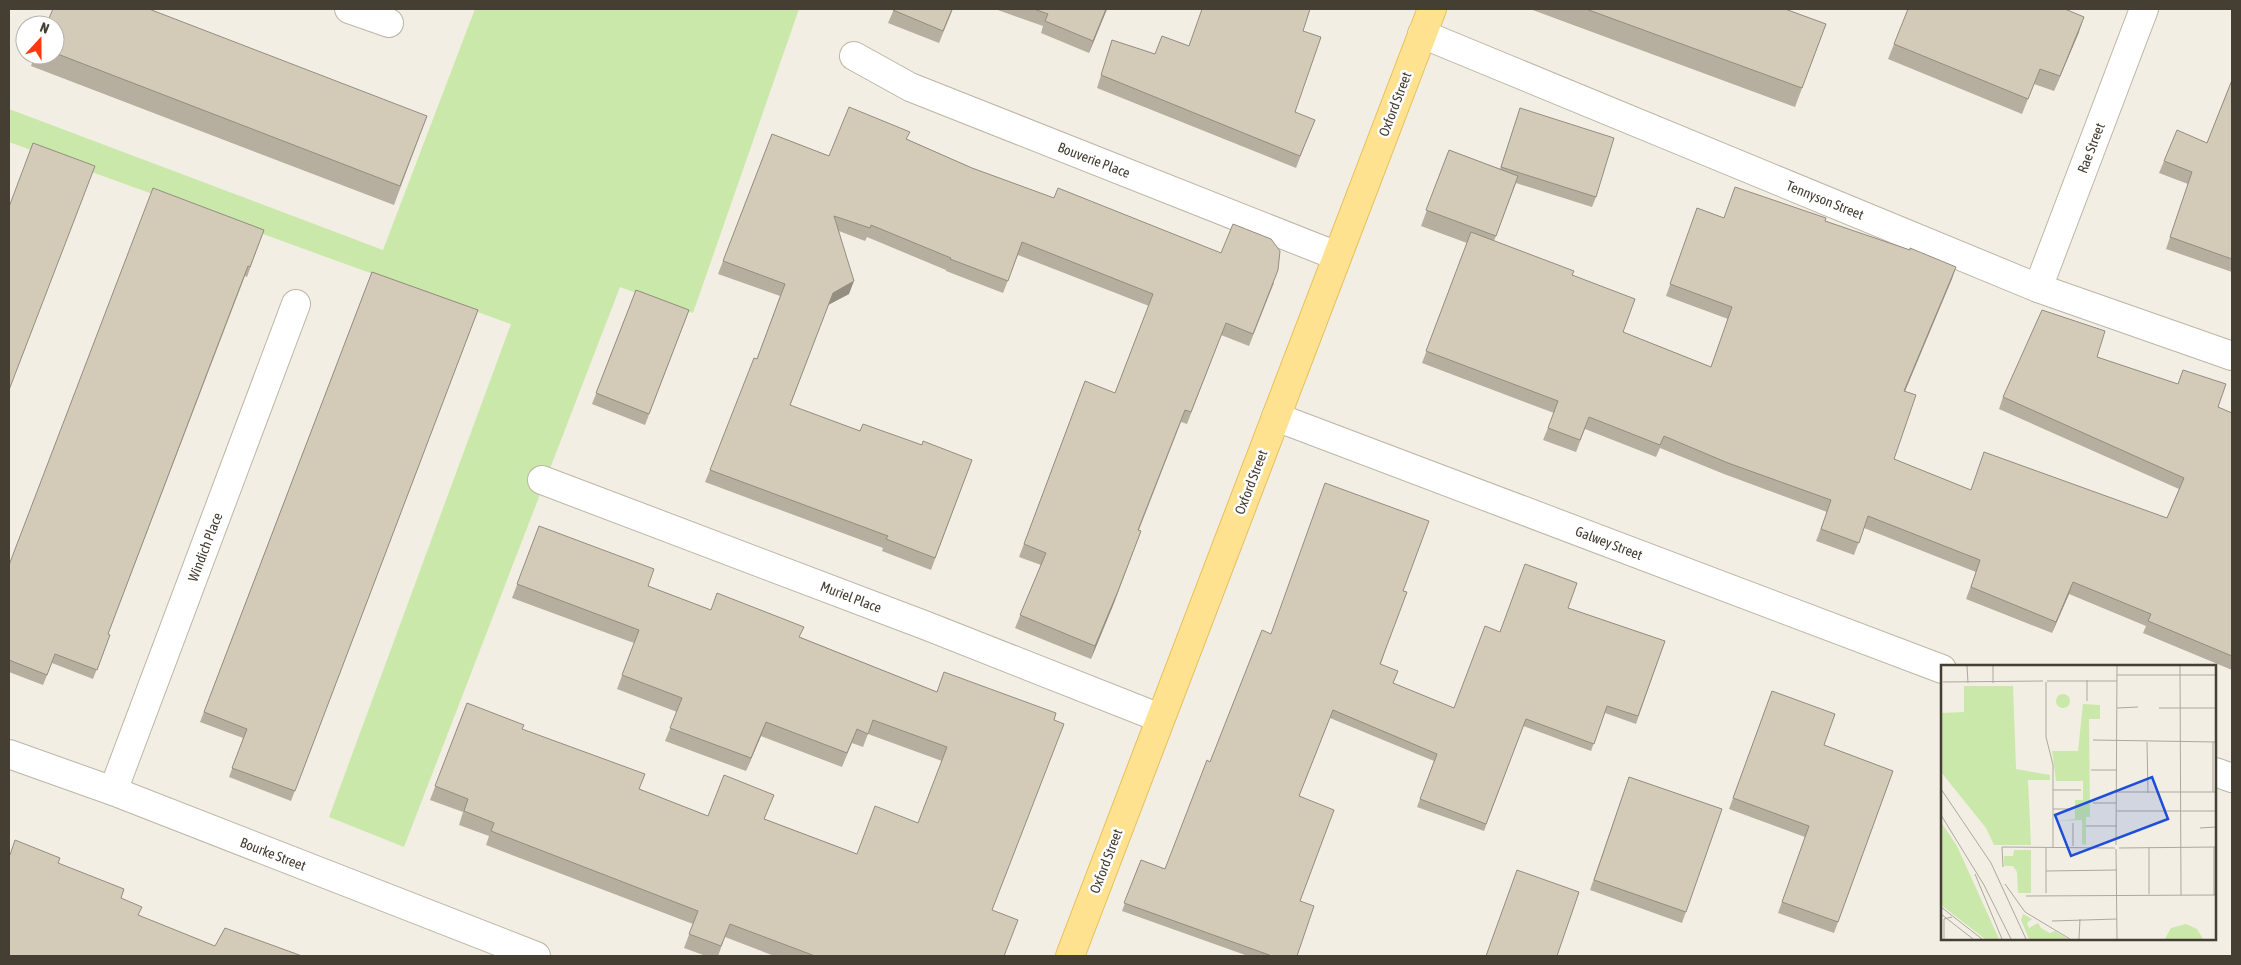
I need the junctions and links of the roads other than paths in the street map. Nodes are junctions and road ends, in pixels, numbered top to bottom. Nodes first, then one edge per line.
1 (349, 9) edge
2 (1432, 9) edge
3 (2144, 9) edge
4 (389, 23) dead end
5 (1422, 34) junction
6 (854, 56) dead end
7 (1337, 256) junction
8 (2038, 288) junction
9 (296, 304) dead end
10 (2232, 356) edge
11 (1276, 417) junction
12 (542, 480) dead end
13 (1941, 669) edge
14 (1160, 718) junction
15 (9, 754) edge
16 (2216, 772) edge
17 (2232, 778) edge
18 (112, 791) junction
19 (536, 956) edge
20 (1070, 956) edge

1 - 4 street
2 - 5 main road, Oxford Street
3 - 8 street, Rae Street
5 - 7 main road, Oxford Street
5 - 8 street, Tennyson Street
6 - 7 street, Bouverie Place
7 - 11 main road, Oxford Street
8 - 10 street, Tennyson Street
9 - 18 street, Windich Place
11 - 13 street, Galwey Street
11 - 14 main road, Oxford Street
12 - 14 street, Muriel Place
14 - 20 main road, Oxford Street
15 - 18 street, Bourke Street
16 - 17 street
18 - 19 street, Bourke Street

